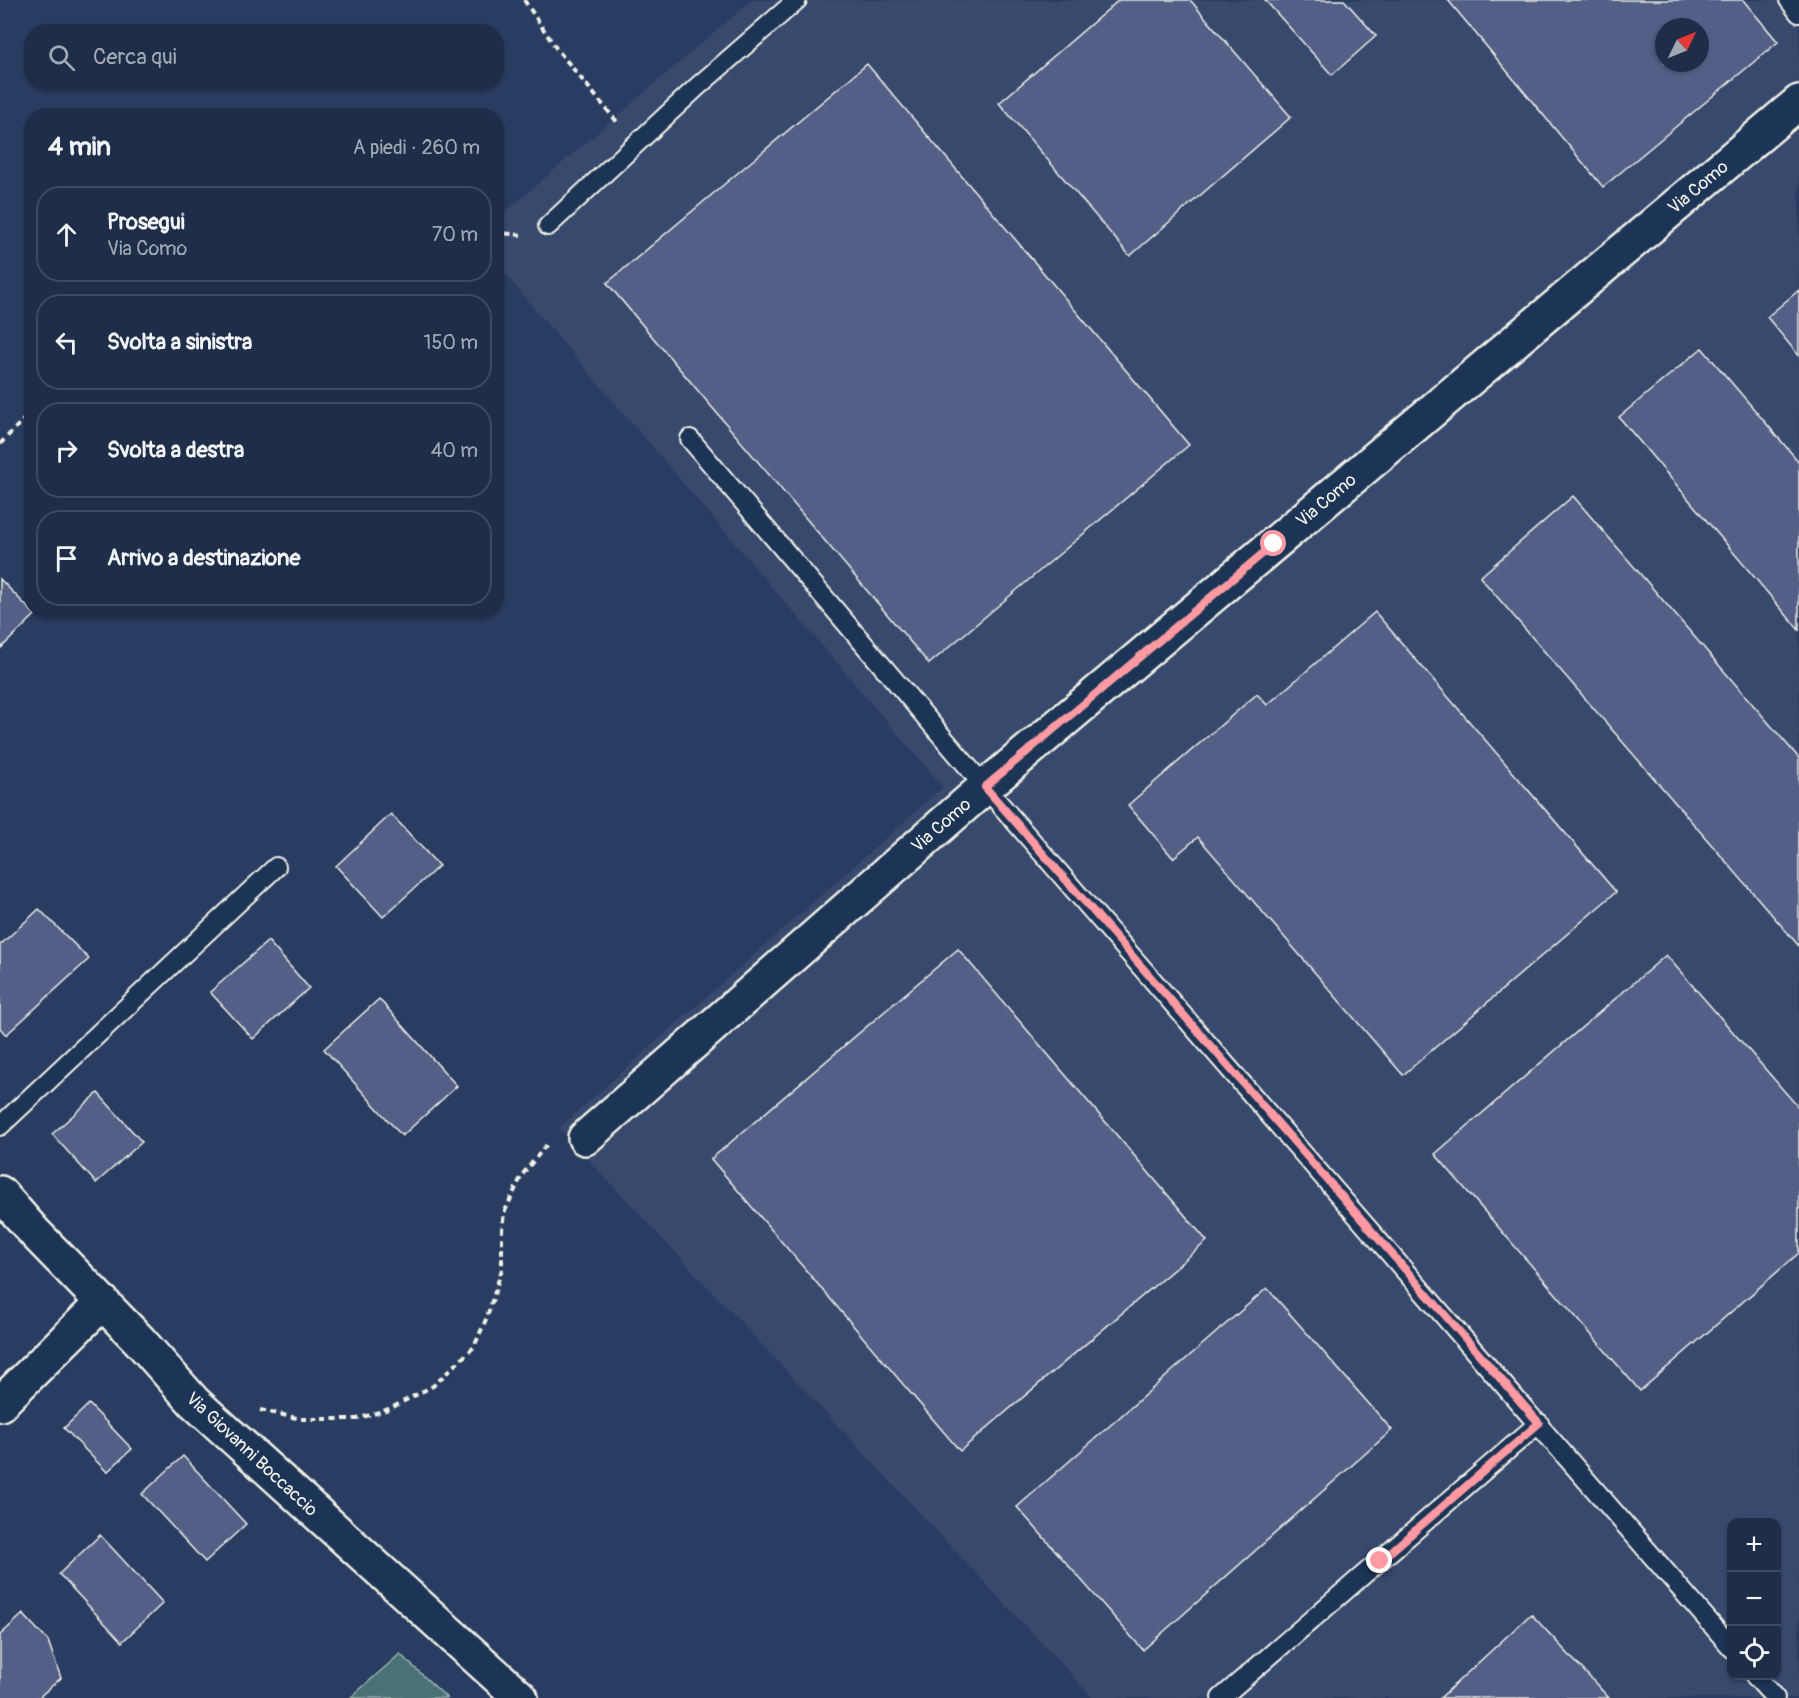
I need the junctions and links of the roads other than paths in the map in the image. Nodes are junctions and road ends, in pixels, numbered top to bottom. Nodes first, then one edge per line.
1 (797, 0) edge
2 (1789, 0) edge
3 (1799, 13) edge
4 (1799, 102) edge
5 (548, 226) dead end
6 (690, 439) dead end
7 (985, 787) junction
8 (276, 867) dead end
9 (0, 1126) edge
10 (593, 1130) road end
11 (0, 1193) edge
12 (103, 1302) junction
13 (0, 1404) edge
14 (1539, 1423) junction
15 (1727, 1643) edge
16 (1759, 1680) edge
17 (521, 1698) edge
18 (1221, 1698) edge
19 (1775, 1698) edge

1 - 5 lane
2 - 3 lane
4 - 7 street, Via Como
6 - 7 lane
7 - 10 street, Via Como
7 - 14 lane
8 - 9 lane
11 - 12 street, Via Giovanni Boccaccio
12 - 13 street
12 - 17 street, Via Giovanni Boccaccio
14 - 15 lane
14 - 18 lane
16 - 19 lane

